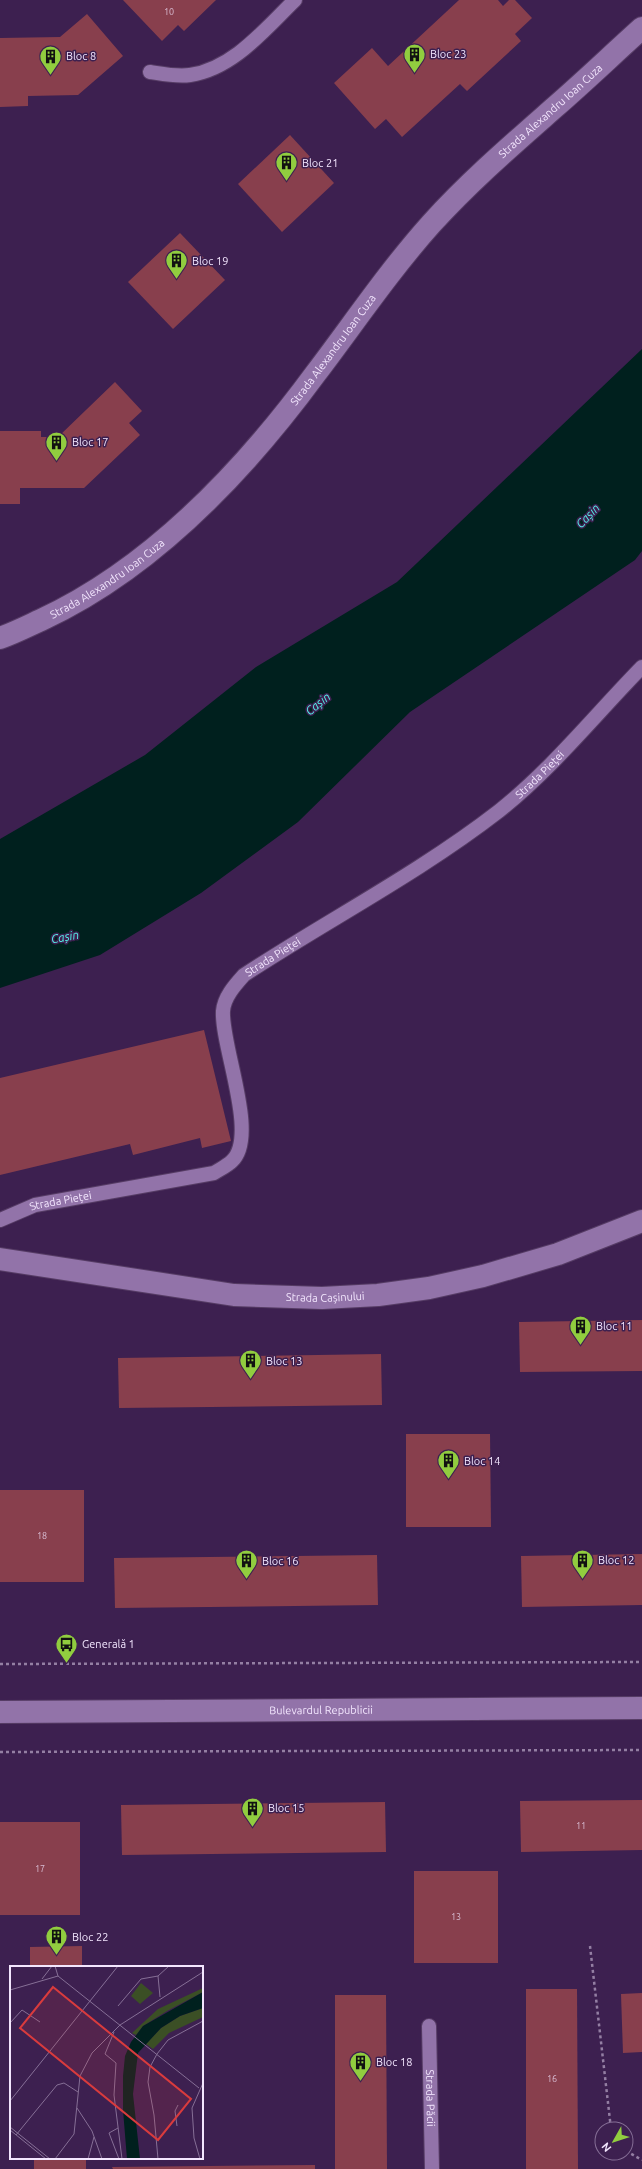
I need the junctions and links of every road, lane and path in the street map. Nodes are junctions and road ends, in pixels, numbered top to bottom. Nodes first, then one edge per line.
1 (295, 0) edge
2 (642, 28) edge
3 (150, 72) dead end
4 (0, 638) edge
5 (642, 667) edge
6 (0, 1220) edge
7 (642, 1221) edge
8 (0, 1258) edge
9 (642, 1662) edge
10 (0, 1664) edge
11 (642, 1708) edge
12 (0, 1712) edge
13 (642, 1750) edge
14 (0, 1752) edge
15 (590, 1946) dead end
16 (429, 2026) dead end
17 (610, 2121) edge
18 (432, 2169) edge

1 - 3 lane
2 - 4 street, Strada Alexandru Ioan Cuza
5 - 6 lane, Strada Pieței
7 - 8 street, Strada Cașinului
9 - 10 path
11 - 12 street, Bulevardul Republicii
13 - 14 path
15 - 17 path
16 - 18 lane, Strada Păcii

